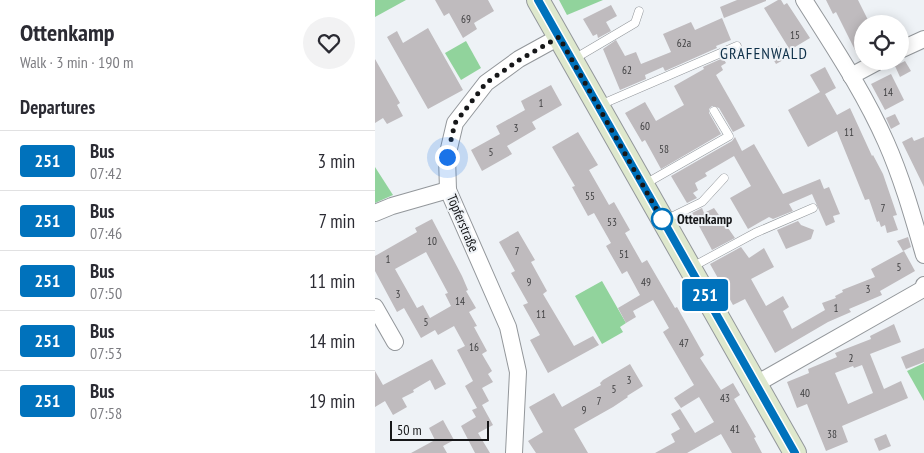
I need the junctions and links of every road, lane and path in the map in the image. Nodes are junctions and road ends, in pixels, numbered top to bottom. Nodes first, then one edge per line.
1 (538, 0) edge
2 (804, 0) edge
3 (639, 11) dead end
4 (559, 37) junction
5 (924, 39) edge
6 (737, 46) dead end
7 (909, 46) edge
8 (572, 60) junction
9 (862, 70) edge
10 (851, 76) junction
11 (598, 105) junction
12 (714, 111) dead end
13 (724, 178) dead end
14 (643, 185) junction
15 (448, 190) junction
16 (813, 208) dead end
17 (375, 213) edge
18 (663, 221) junction
19 (924, 255) edge
20 (690, 268) junction
21 (924, 285) edge
22 (375, 307) edge
23 (395, 342) dead end
24 (756, 384) junction
25 (514, 453) edge
26 (795, 453) edge

1 - 4 street
2 - 10 street
3 - 8 lane
4 - 8 street
4 - 15 street, Töpferstraße
5 - 7 street
6 - 11 lane
8 - 11 street
9 - 10 street
10 - 19 street
11 - 14 street
12 - 14 lane
13 - 18 lane
14 - 18 street
15 - 17 street
15 - 25 street, Töpferstraße
16 - 20 lane
18 - 20 street
20 - 24 street
21 - 24 street
22 - 23 street
24 - 26 street

